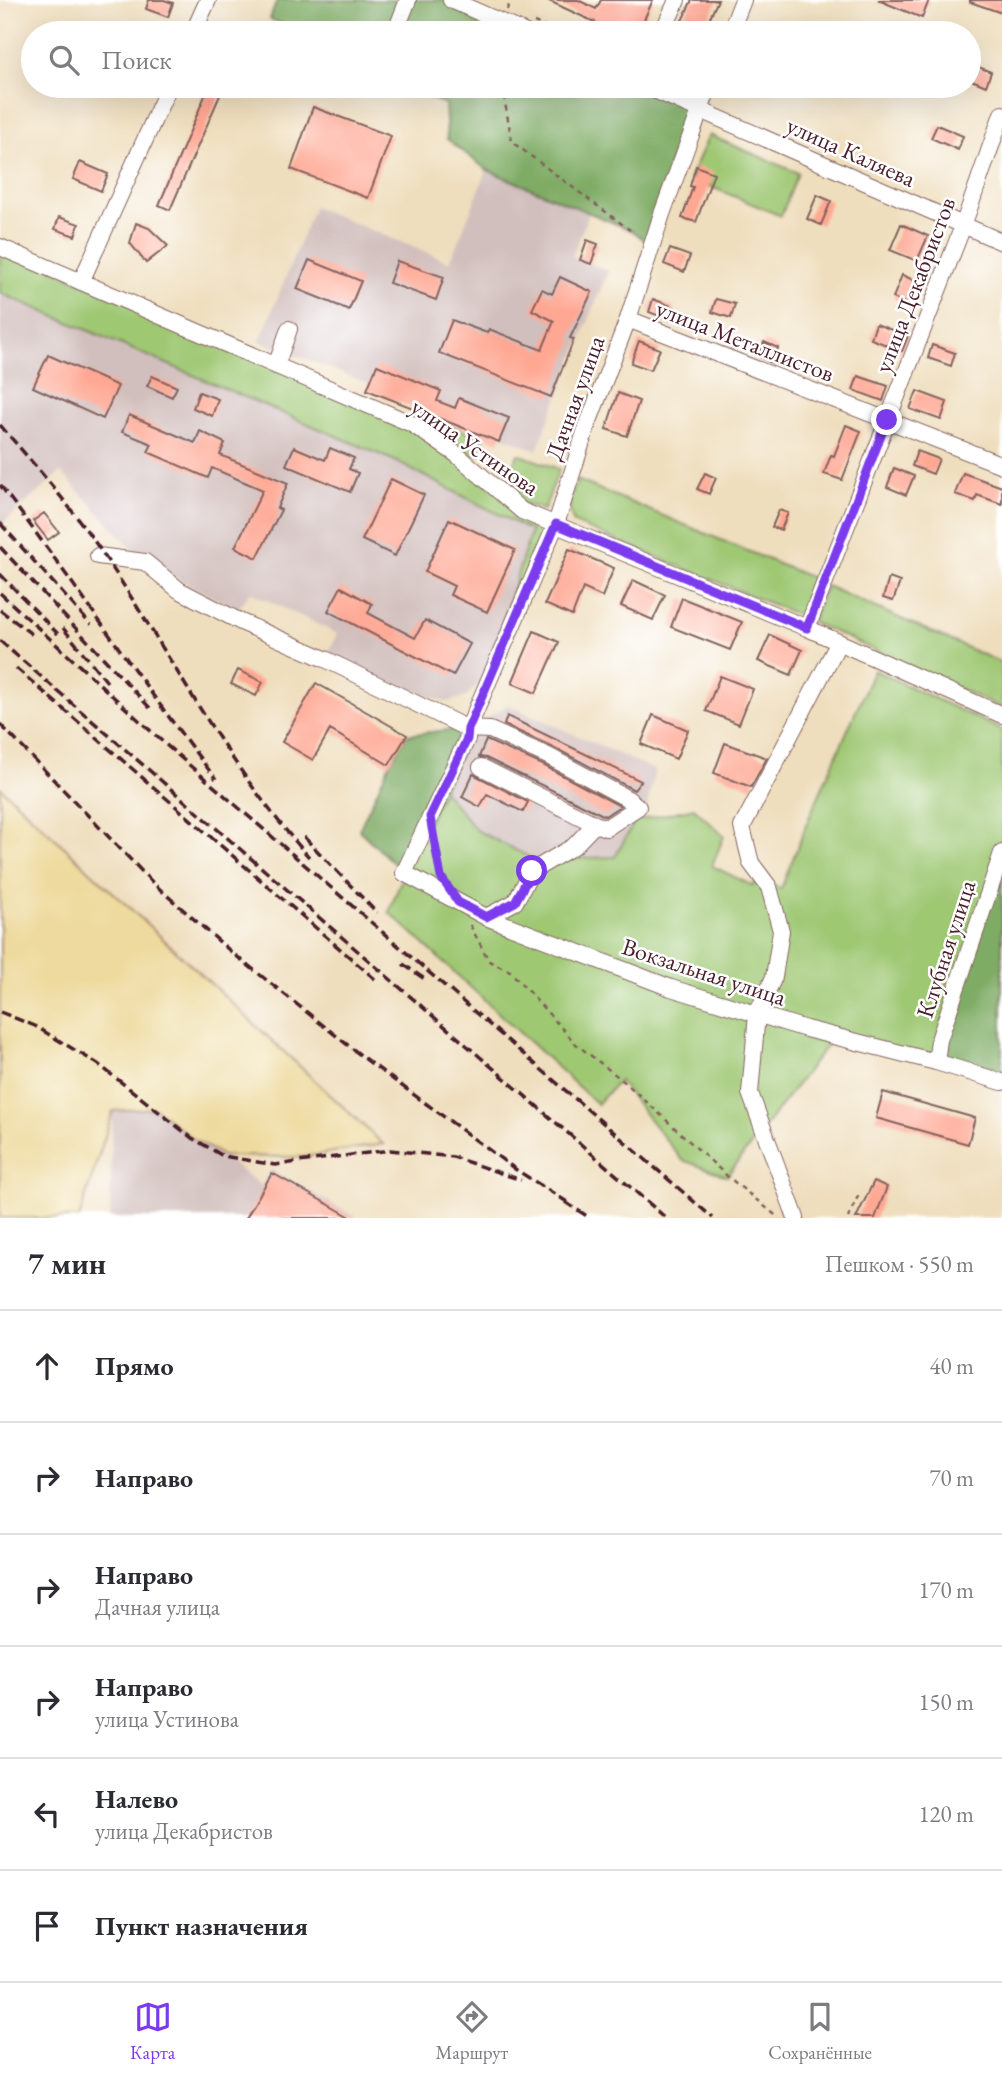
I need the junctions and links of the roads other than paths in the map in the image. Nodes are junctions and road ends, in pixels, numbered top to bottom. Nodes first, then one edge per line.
1 (208, 0) edge
2 (408, 0) edge
3 (451, 0) edge
4 (677, 0) edge
5 (743, 0) edge
6 (198, 21) edge
7 (400, 21) edge
8 (499, 21) edge
9 (668, 21) edge
10 (735, 21) edge
11 (164, 98) edge
12 (672, 98) edge
13 (704, 98) edge
14 (700, 110) junction
15 (1002, 114) edge
16 (963, 226) junction
17 (1002, 242) edge
18 (0, 247) edge
19 (81, 282) junction
20 (628, 320) junction
21 (289, 329) dead end
22 (276, 366) junction
23 (887, 420) junction
24 (1002, 465) edge
25 (556, 524) junction
26 (98, 556) dead end
27 (807, 628) junction
28 (839, 642) junction
29 (1002, 715) edge
30 (468, 729) junction
31 (481, 767) dead end
32 (594, 824) junction
33 (1002, 853) edge
34 (404, 873) joint
35 (486, 917) junction
36 (757, 1014) junction
37 (936, 1062) junction
38 (1002, 1082) edge
39 (796, 1218) edge

1 - 6 street
2 - 7 street
3 - 8 street
4 - 9 street
5 - 10 street
11 - 19 street
12 - 14 street, улица Каляева
13 - 14 street, Дачная улица
14 - 16 street, улица Каляева
14 - 20 street, Дачная улица
15 - 16 street, улица Декабристов
16 - 17 street, улица Каляева
16 - 23 street, улица Декабристов
18 - 19 street, улица Устинова
19 - 22 street, улица Устинова
20 - 23 street, улица Металлистов
20 - 25 street, Дачная улица
21 - 22 street
22 - 25 street, улица Устинова
23 - 24 street, улица Металлистов
23 - 27 street, улица Декабристов
25 - 27 street, улица Устинова
25 - 30 street, Дачная улица
26 - 30 street
27 - 28 street, улица Устинова
28 - 29 street, улица Устинова
28 - 36 street
30 - 32 street
30 - 34 street, Дачная улица
31 - 32 street
32 - 35 street
33 - 37 street, Клубная улица
34 - 35 street, Вокзальная улица
35 - 36 street, Вокзальная улица
36 - 37 street, Вокзальная улица
36 - 39 street
37 - 38 street, Вокзальная улица

